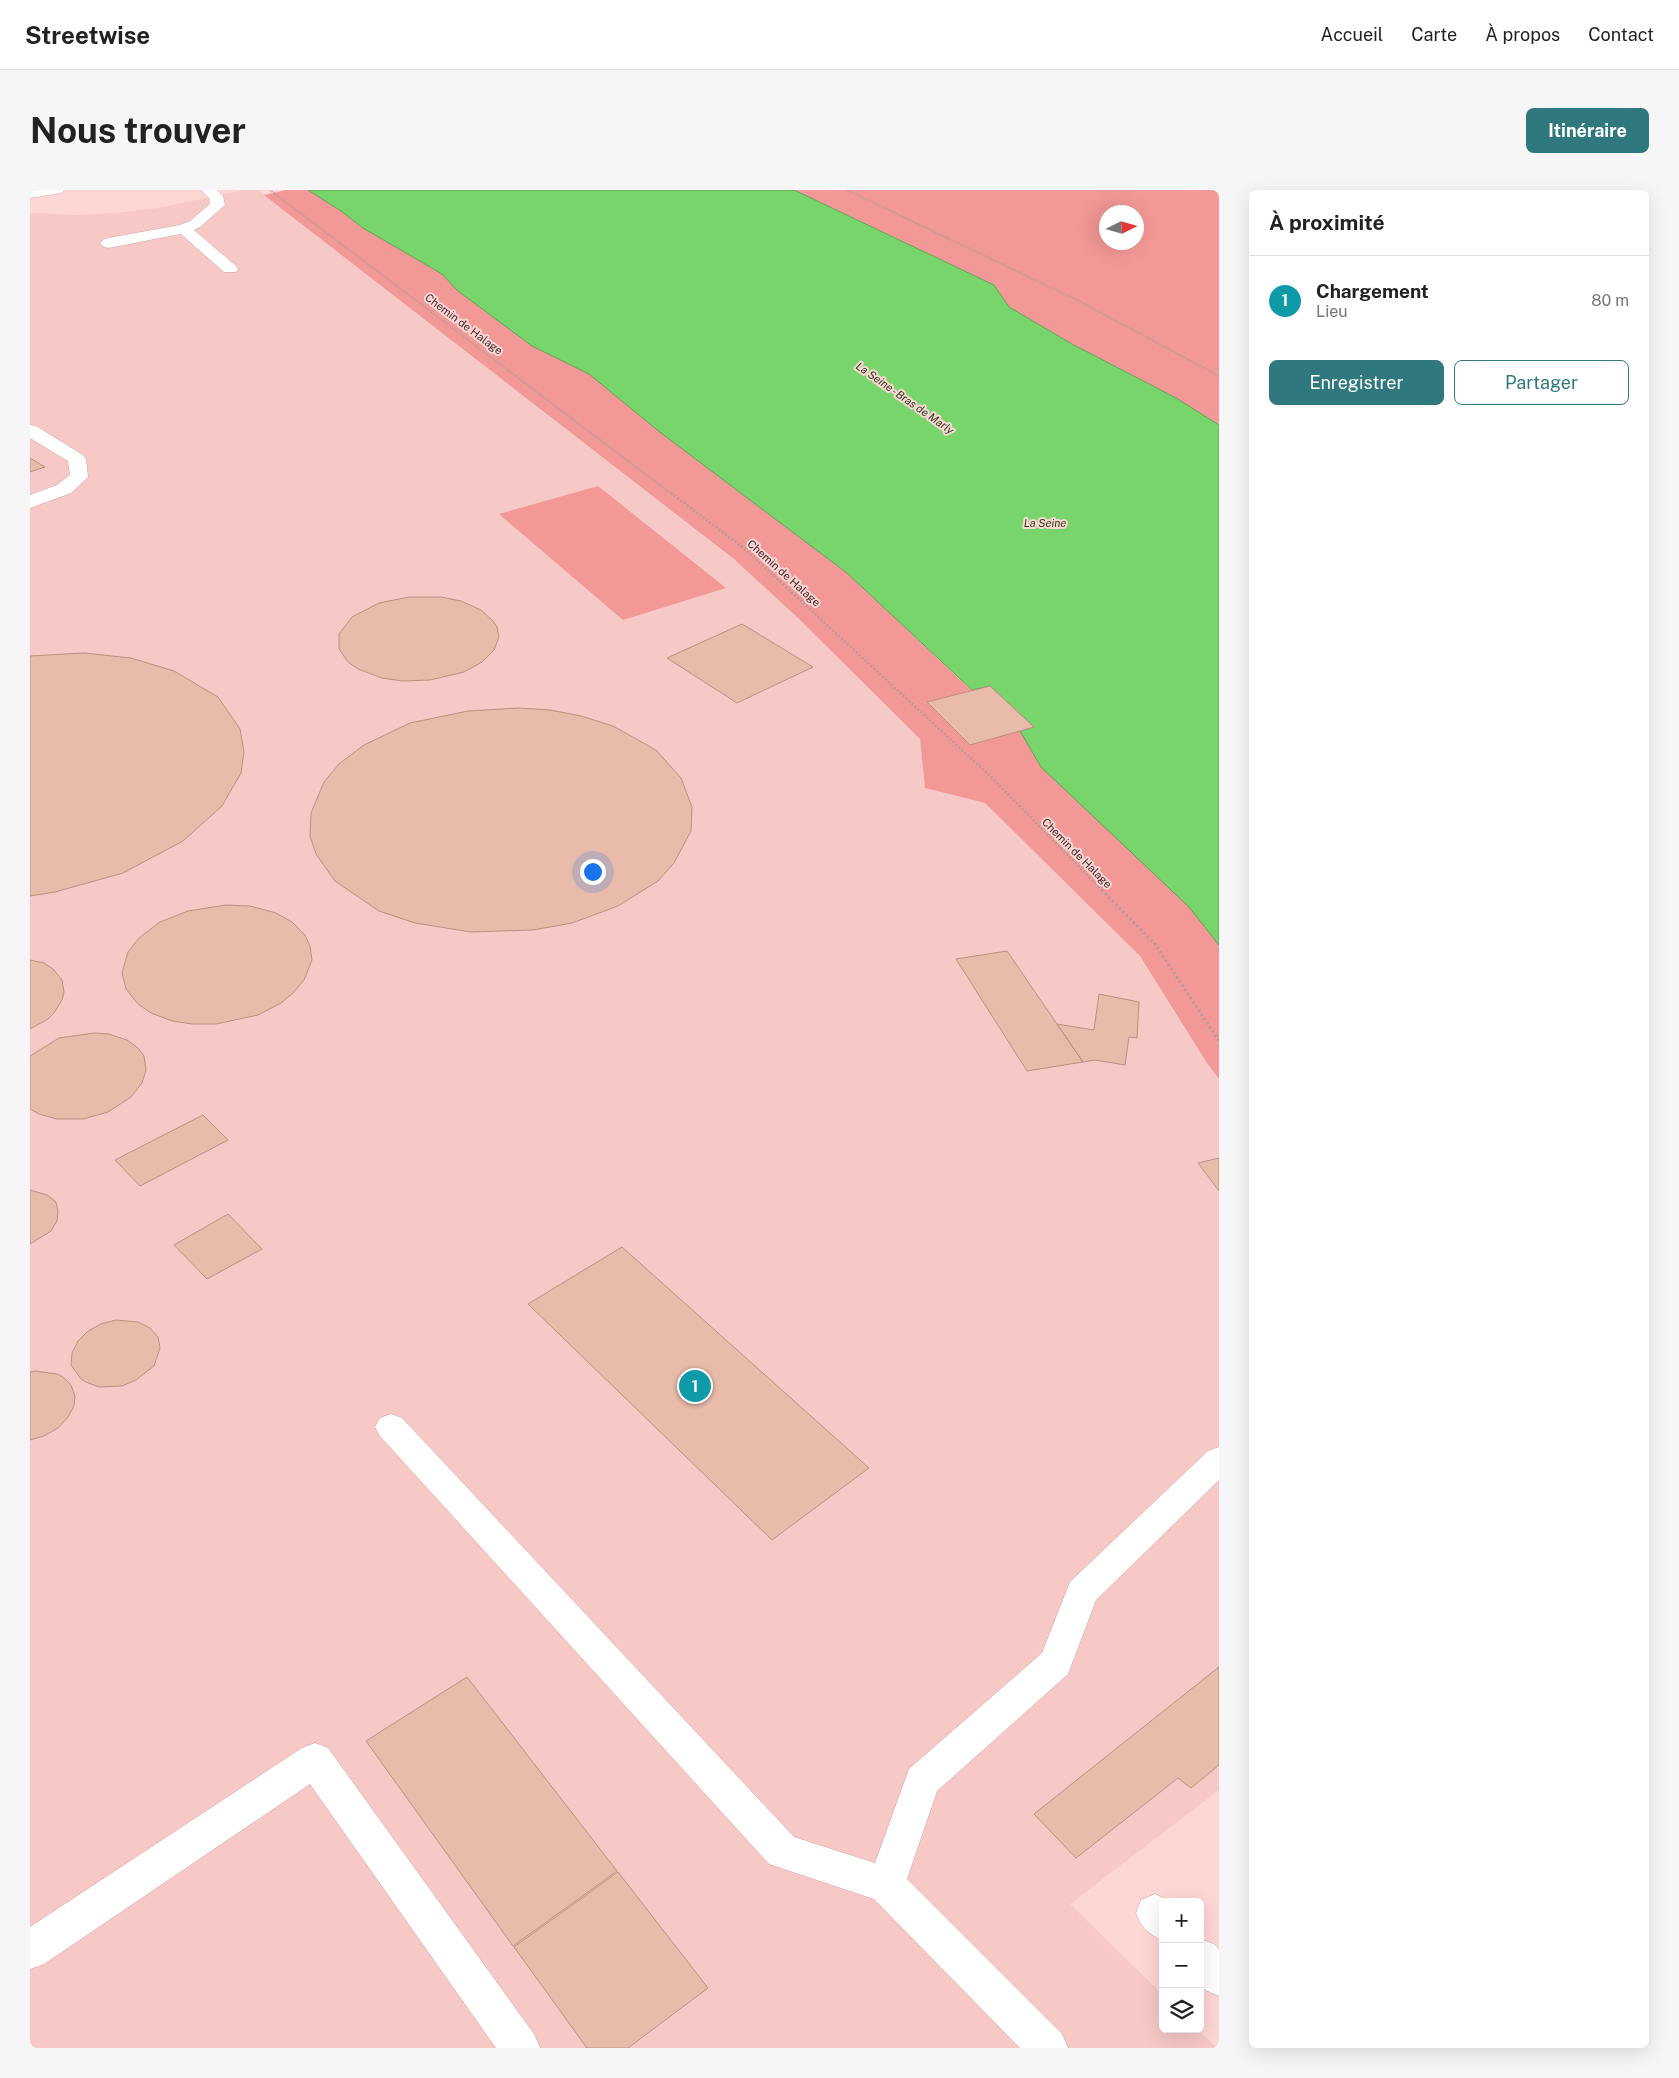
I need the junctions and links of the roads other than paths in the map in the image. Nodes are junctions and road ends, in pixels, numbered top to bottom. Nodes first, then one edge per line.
1 (57, 190) edge
2 (208, 190) edge
3 (30, 194) edge
4 (184, 229) junction
5 (108, 244) dead end
6 (230, 269) dead end
7 (30, 430) edge
8 (30, 502) edge
9 (391, 1427) dead end
10 (1219, 1460) edge
11 (886, 1885) junction
12 (30, 1950) edge
13 (1204, 1962) edge
14 (1219, 1976) edge
15 (520, 2048) edge
16 (1048, 2048) edge

1 - 3 street
2 - 4 street
4 - 5 street
4 - 6 street
7 - 8 street
9 - 11 street
10 - 11 street
11 - 16 street
12 - 15 street
13 - 14 street

